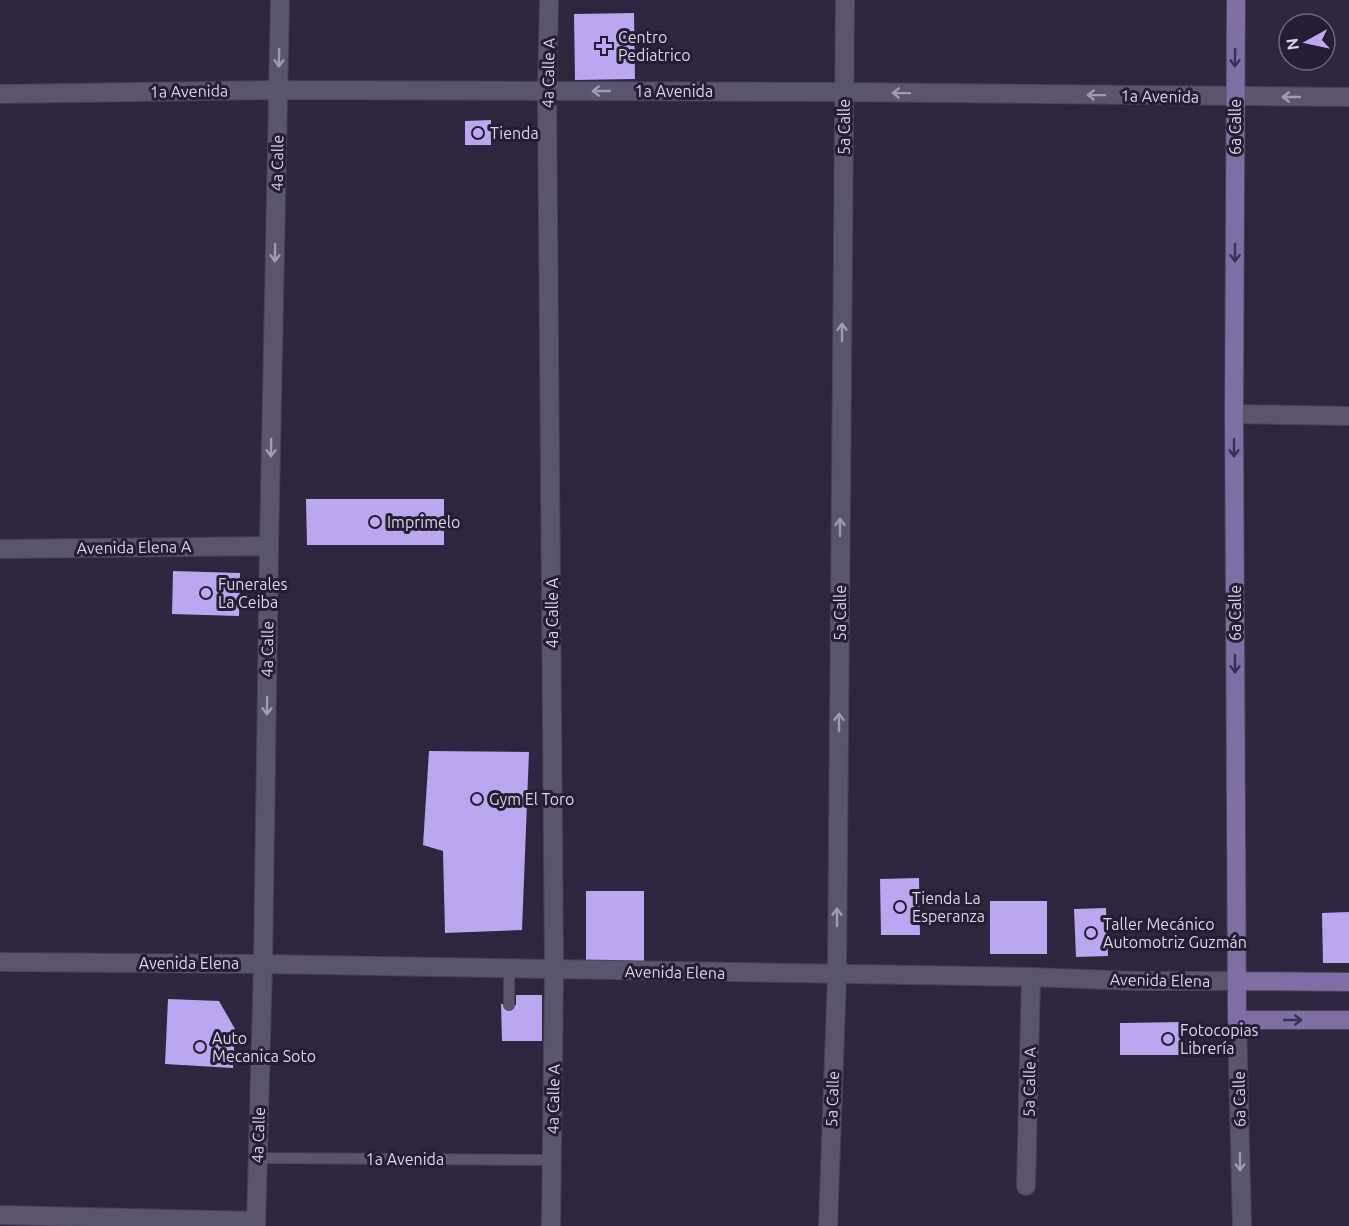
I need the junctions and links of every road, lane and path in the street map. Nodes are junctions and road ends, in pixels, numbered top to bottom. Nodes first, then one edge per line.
1 (280, 0) edge
2 (549, 0) edge
3 (845, 0) edge
4 (1236, 0) edge
5 (279, 90) junction
6 (547, 91) junction
7 (844, 92) junction
8 (0, 94) edge
9 (1235, 96) junction
10 (1349, 97) edge
11 (1234, 414) junction
12 (1349, 416) edge
13 (269, 546) junction
14 (0, 549) edge
15 (0, 962) edge
16 (263, 964) junction
17 (509, 969) junction
18 (554, 970) junction
19 (837, 975) junction
20 (1031, 977) junction
21 (1238, 981) junction
22 (1349, 982) edge
23 (509, 1005) dead end
24 (1237, 1020) junction
25 (1349, 1020) edge
26 (258, 1158) junction
27 (552, 1160) junction
28 (1026, 1186) dead end
29 (0, 1215) edge
30 (256, 1224) edge
31 (551, 1226) edge
32 (828, 1226) edge
33 (1242, 1226) edge

1 -> 5 street, 4a Calle
2 - 6 street, 4a Calle A
3 - 7 street, 5a Calle
4 -> 9 main road, 6a Calle
5 - 6 street, 1a Avenida
5 - 8 street, 1a Avenida
5 -> 13 street, 4a Calle
7 -> 6 street, 1a Avenida
6 - 18 street, 4a Calle A
9 -> 7 street, 1a Avenida
19 -> 7 street, 5a Calle
10 -> 9 street, 1a Avenida
9 -> 11 main road, 6a Calle
11 - 12 street
11 -> 21 main road, 6a Calle
13 - 14 street, Avenida Elena A
13 -> 16 street, 4a Calle
15 - 16 street, Avenida Elena
16 - 17 street, Avenida Elena
16 - 26 street, 4a Calle
17 - 18 street, Avenida Elena
17 - 23 lane
18 - 19 street, Avenida Elena
18 - 27 street, 4a Calle A
19 - 20 street, Avenida Elena
19 - 32 street, 5a Calle
20 - 21 street, Avenida Elena
20 - 28 street, 5a Calle A
21 - 22 main road, Avenida Elena
21 - 24 main road, 6a Calle
24 -> 25 main road
24 -> 33 street, 6a Calle
26 - 27 lane, 1a Avenida
26 - 30 street, 4a Calle
27 - 31 street, 4a Calle A
29 - 30 street

